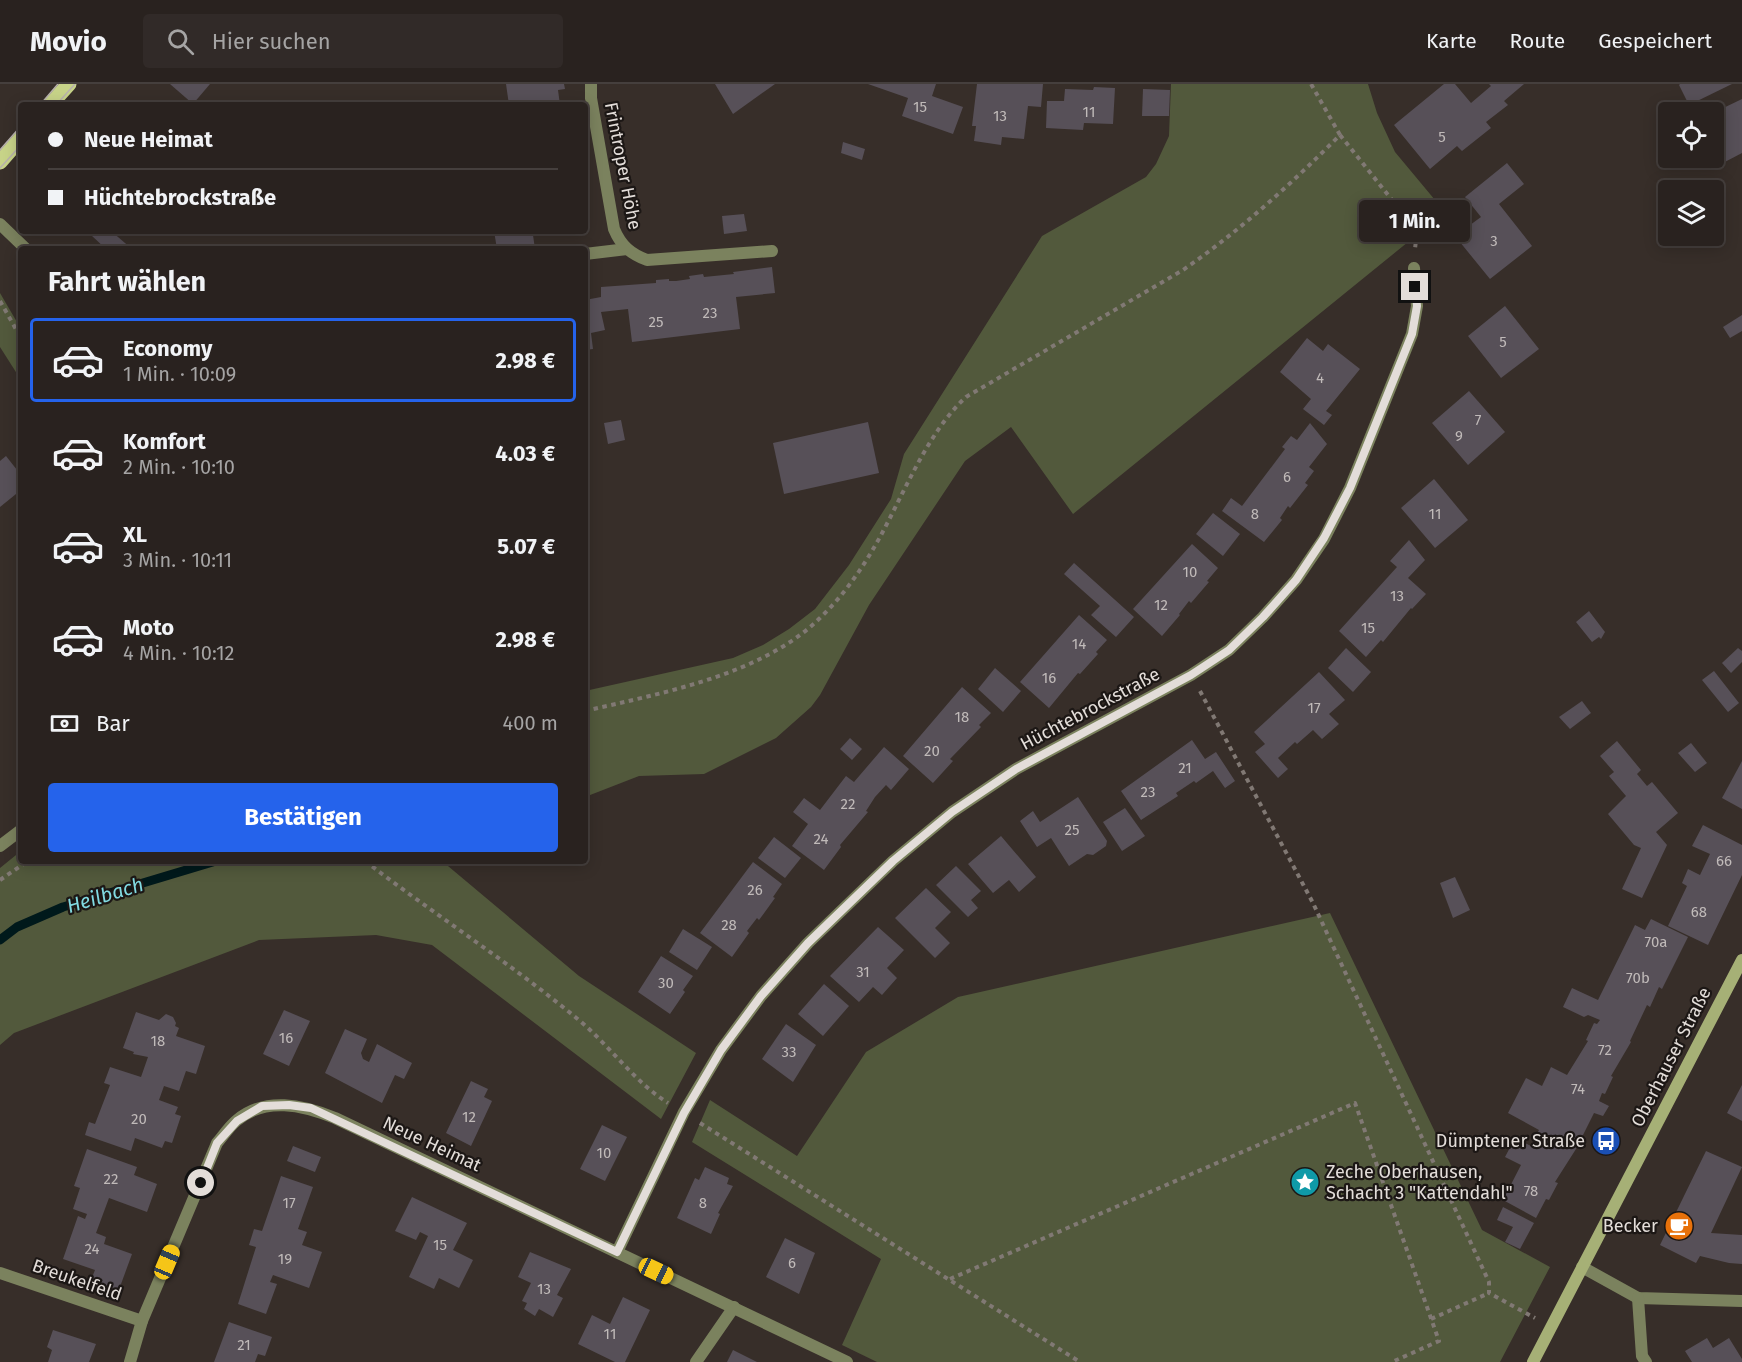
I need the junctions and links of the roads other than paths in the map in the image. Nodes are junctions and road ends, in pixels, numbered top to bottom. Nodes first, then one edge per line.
1 (69, 84) edge
2 (591, 84) edge
3 (53, 102) edge
4 (18, 141) edge
5 (0, 162) edge
6 (0, 224) edge
7 (23, 246) edge
8 (627, 249) junction
9 (772, 251) dead end
10 (588, 254) edge
11 (1414, 268) road end
12 (18, 832) edge
13 (0, 846) edge
14 (1742, 960) edge
15 (617, 1252) junction
16 (1582, 1267) junction
17 (0, 1273) edge
18 (1638, 1298) junction
19 (1742, 1301) edge
20 (734, 1307) junction
21 (142, 1321) junction
22 (130, 1362) edge
23 (696, 1362) edge
24 (847, 1362) edge
25 (1533, 1362) edge
26 (1646, 1362) edge

1 - 3 main road
2 - 8 street, Frintroper Höhe
4 - 5 main road
6 - 7 street
8 - 9 street, Frintroper Höhe
8 - 10 street
11 - 15 street, Hüchtebrockstraße
12 - 13 street
14 - 16 street, Oberhauser Straße
15 - 20 street, Neue Heimat
15 - 21 street, Neue Heimat
16 - 18 street
16 - 25 street, Oberhauser Straße
17 - 21 street, Breukelfeld
18 - 19 street
18 - 26 street
20 - 23 street
20 - 24 street, Neue Heimat
21 - 22 street, Neue Heimat

